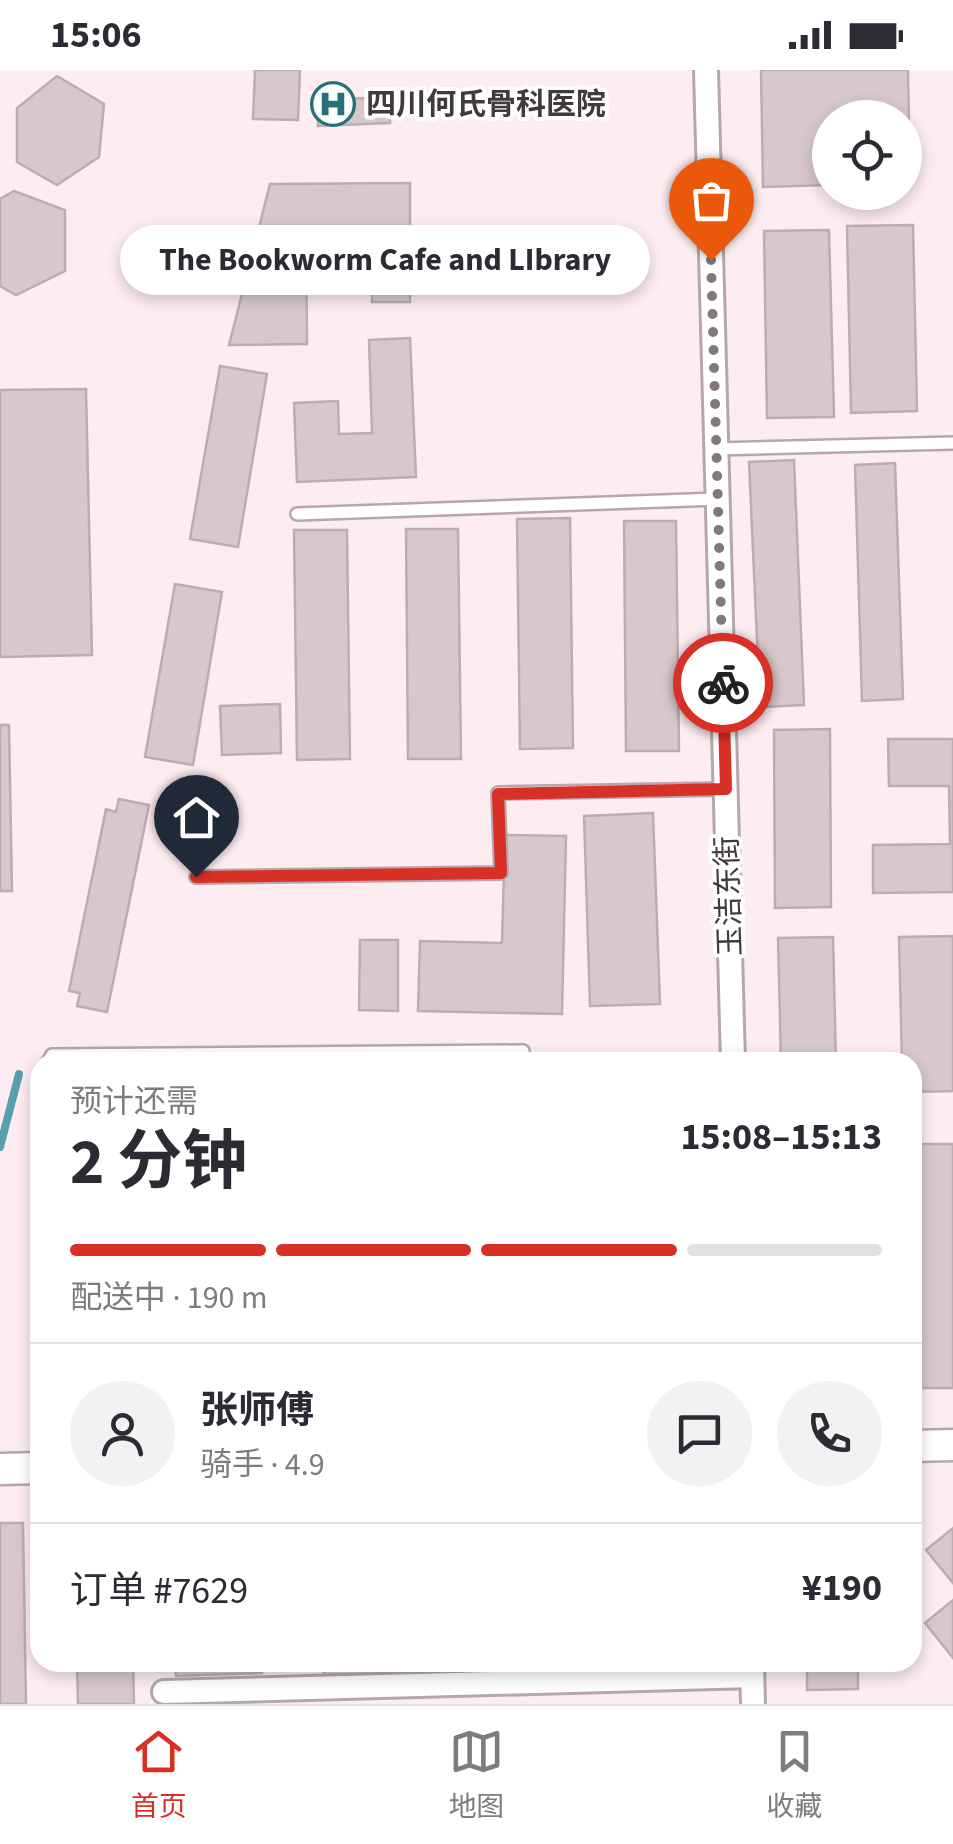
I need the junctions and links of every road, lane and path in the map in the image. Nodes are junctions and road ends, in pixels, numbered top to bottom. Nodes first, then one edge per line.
1 (706, 70) edge
2 (953, 443) edge
3 (716, 449) junction
4 (718, 499) junction
5 (298, 514) dead end
6 (726, 789) junction
7 (196, 877) dead end
8 (470, 1052) edge
9 (523, 1052) edge
10 (733, 1052) edge
11 (953, 1444) edge
12 (922, 1446) edge
13 (30, 1468) edge
14 (0, 1469) edge
15 (675, 1672) edge
16 (752, 1672) edge
17 (164, 1692) dead end
18 (754, 1704) edge

1 - 3 street, 玉洁东街
2 - 3 lane
3 - 4 street, 玉洁东街
4 - 5 lane
4 - 6 street, 玉洁东街
6 - 7 lane
6 - 10 street, 玉洁东街
8 - 9 lane
11 - 12 street
13 - 14 street
15 - 17 street
16 - 18 street

